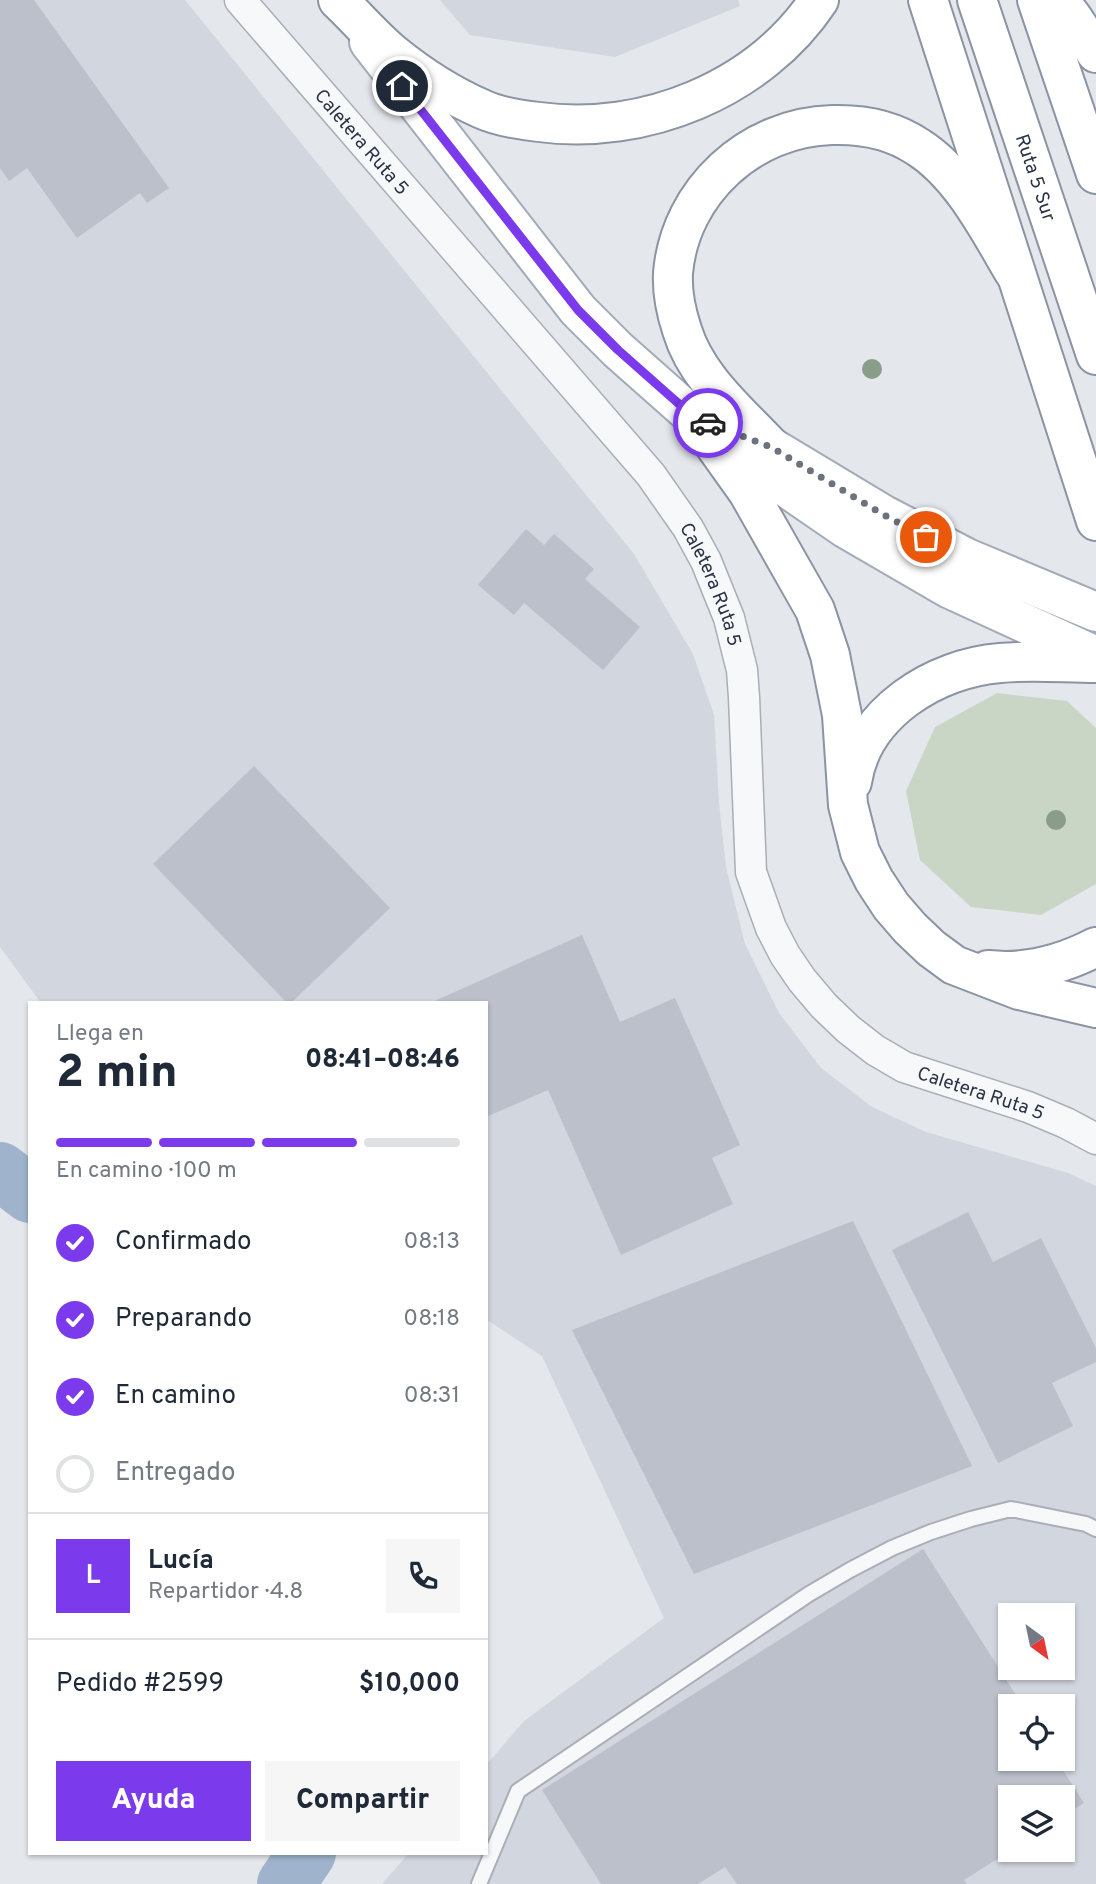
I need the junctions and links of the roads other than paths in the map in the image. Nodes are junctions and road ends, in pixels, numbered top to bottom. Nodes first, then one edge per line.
1 (240, 0) edge
2 (337, 0) edge
3 (819, 0) edge
4 (928, 0) edge
5 (977, 0) edge
6 (1037, 0) edge
7 (1059, 0) edge
8 (1096, 53) edge
9 (1096, 174) edge
10 (1014, 272) junction
11 (1096, 355) edge
12 (696, 419) junction
13 (771, 447) junction
14 (1096, 521) edge
15 (1096, 612) edge
16 (1096, 656) edge
17 (1096, 663) edge
18 (848, 805) junction
19 (1096, 947) edge
20 (954, 965) junction
21 (1096, 1009) edge
22 (1096, 1139) edge
23 (1096, 1529) edge
24 (479, 1884) edge

1 - 22 street, Caletera Ruta 5
2 - 3 main road
2 - 12 main road
4 - 10 main road
5 - 11 main road, Ruta 5 Sur
6 - 9 main road
7 - 8 main road
10 - 13 main road
10 - 14 main road
12 - 13 main road
12 - 16 main road
12 - 18 main road
13 - 15 main road
17 - 18 main road
18 - 20 main road
19 - 20 main road
20 - 21 main road
23 - 24 lane

